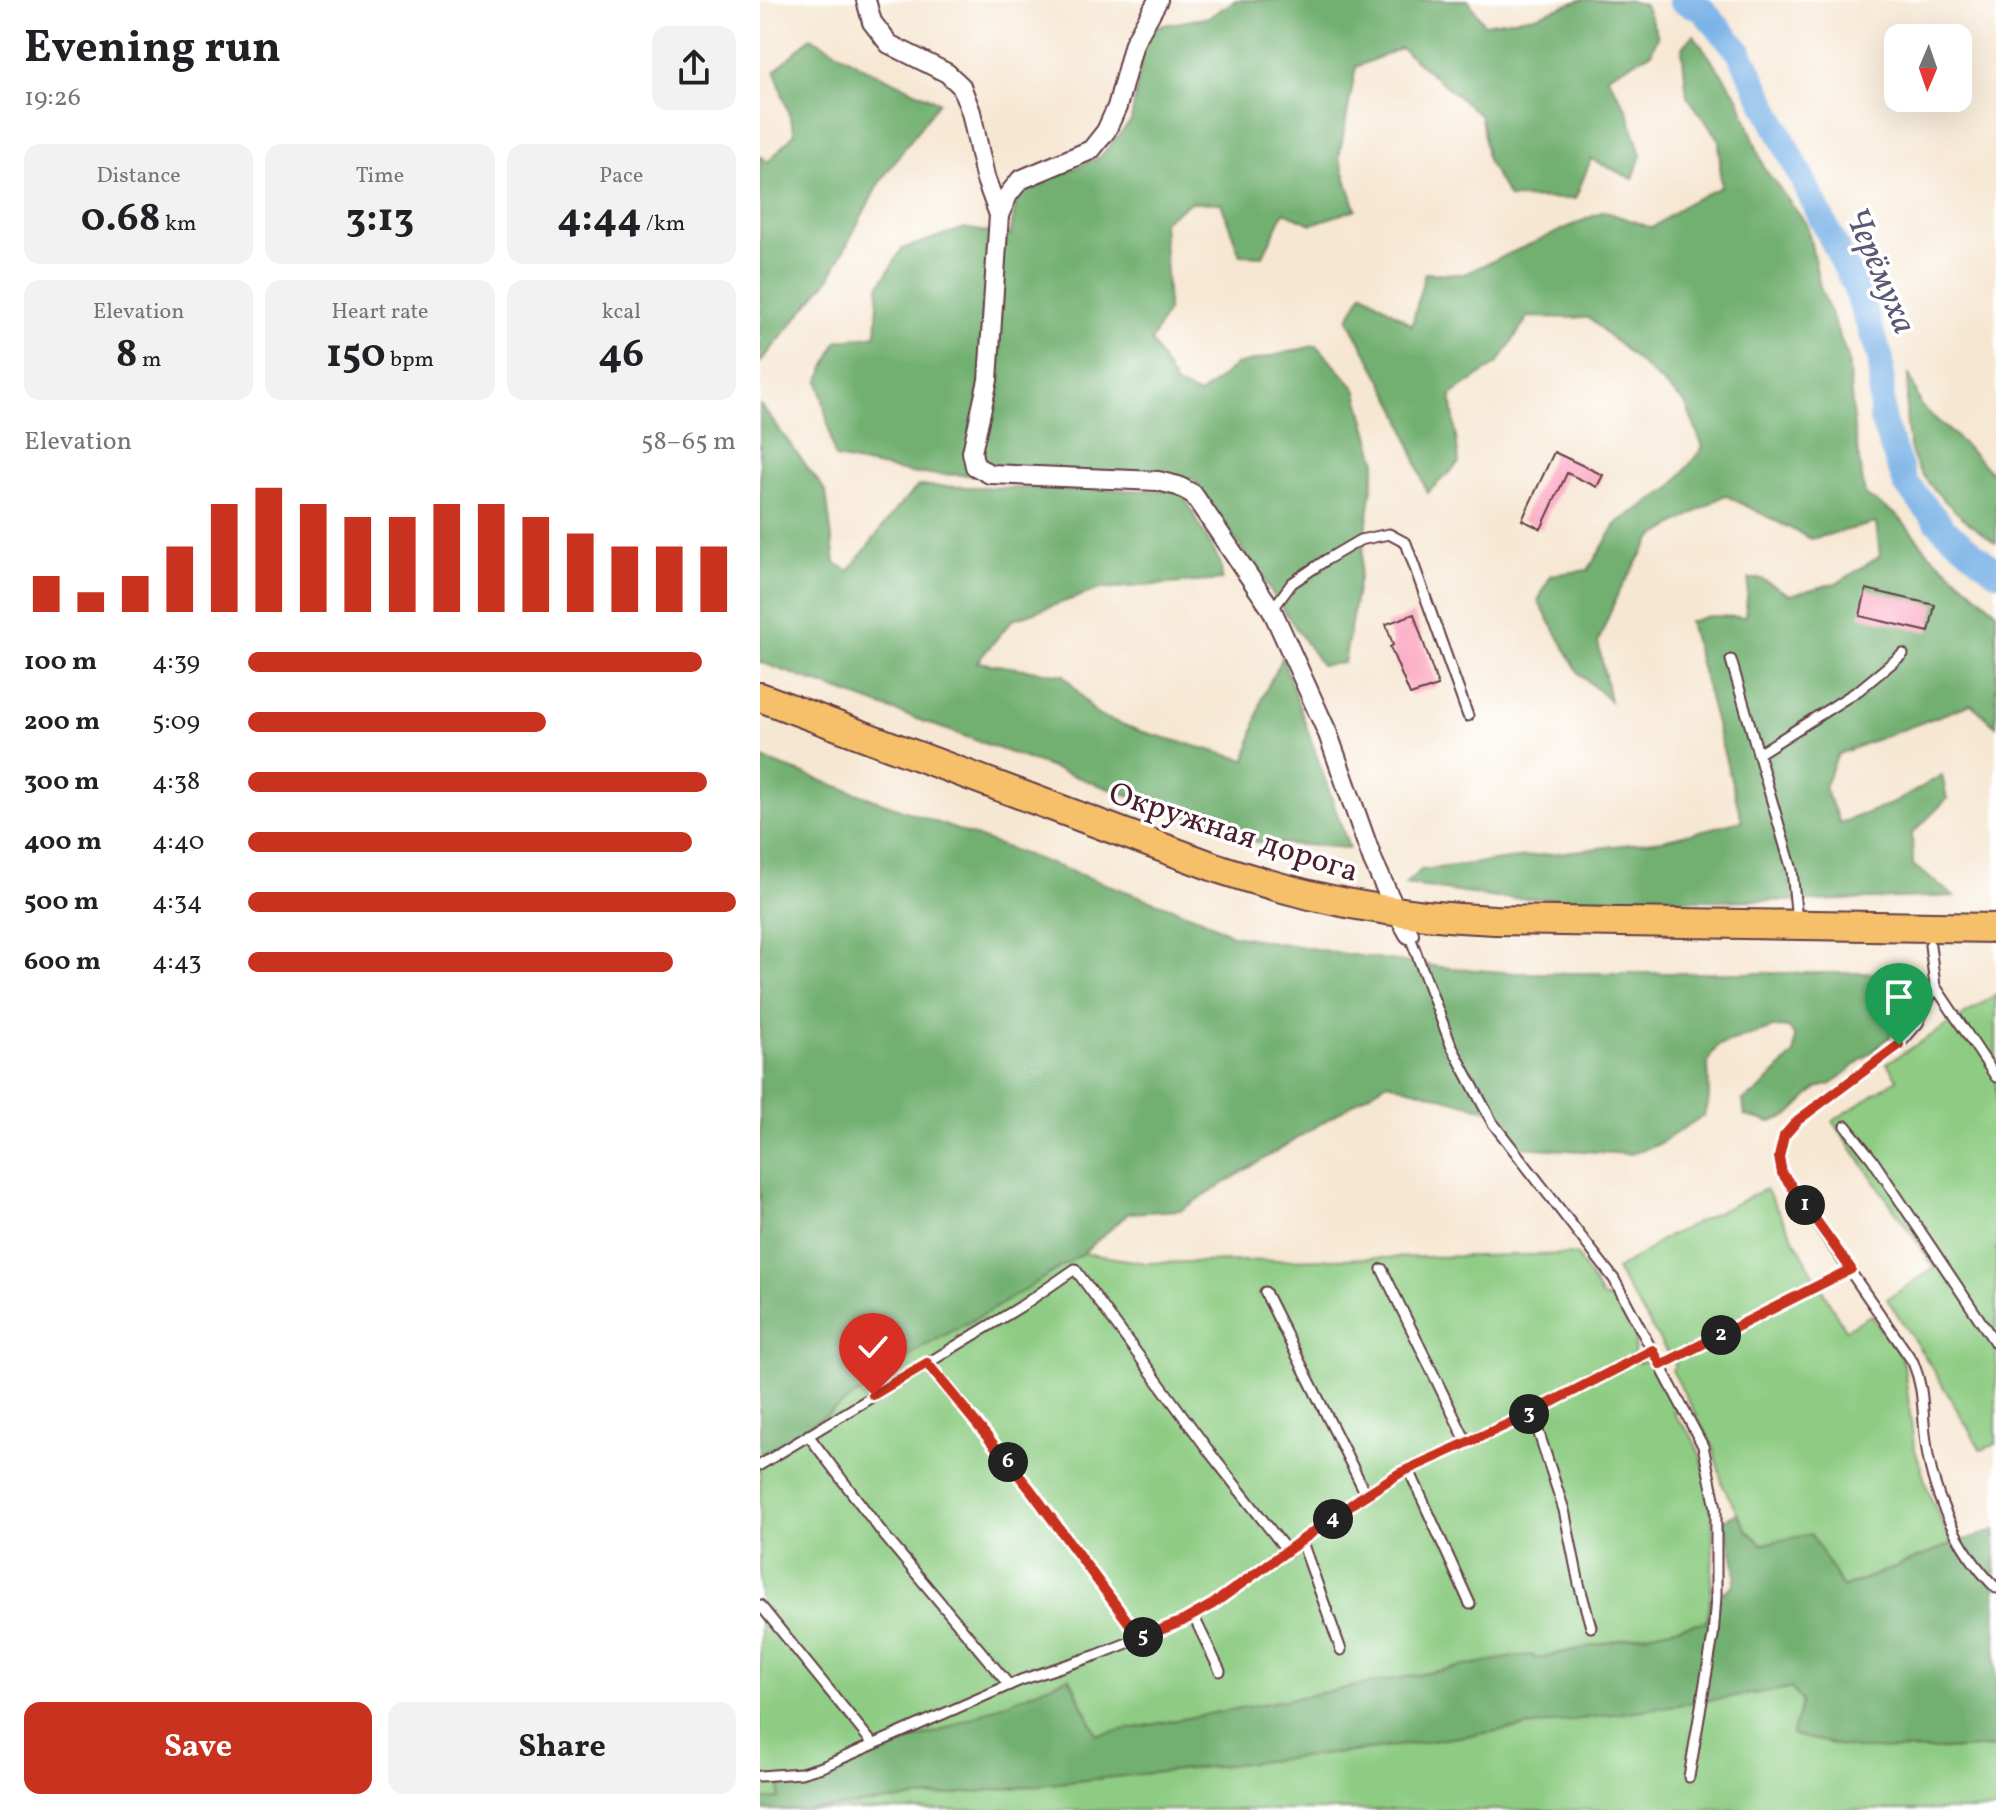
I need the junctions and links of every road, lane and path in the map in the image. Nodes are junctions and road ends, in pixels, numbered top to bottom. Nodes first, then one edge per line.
1 (866, 0) edge
2 (1158, 0) edge
3 (999, 215) junction
4 (1272, 610) junction
5 (1903, 654) dead end
6 (1731, 660) dead end
7 (760, 697) edge
8 (1468, 716) dead end
9 (760, 718) edge
10 (1758, 754) junction
11 (1403, 923) junction
12 (1798, 925) junction
13 (1996, 928) edge
14 (1930, 945) junction
15 (1996, 946) edge
16 (1935, 986) junction
17 (1996, 1077) edge
18 (1846, 1126) dead end
19 (1382, 1269) dead end
20 (1851, 1269) junction
21 (1265, 1292) dead end
22 (1996, 1344) edge
23 (1653, 1350) junction
24 (927, 1363) junction
25 (1661, 1365) junction
26 (1532, 1412) junction
27 (808, 1435) junction
28 (1467, 1443) junction
29 (760, 1465) edge
30 (1409, 1470) junction
31 (1366, 1494) junction
32 (1302, 1542) junction
33 (1288, 1552) junction
34 (1996, 1588) edge
35 (1470, 1604) dead end
36 (760, 1605) edge
37 (1193, 1615) junction
38 (1591, 1627) dead end
39 (1140, 1638) junction
40 (1341, 1650) dead end
41 (1220, 1671) dead end
42 (1009, 1685) junction
43 (873, 1744) junction
44 (760, 1776) edge
45 (1689, 1777) dead end

1 - 3 street
2 - 3 street
3 - 4 street
4 - 8 lane
4 - 11 street
5 - 10 lane
6 - 10 lane
7 - 11 main road, Окружная дорога
9 - 11 main road, Окружная дорога
10 - 12 lane
11 - 12 main road, Окружная дорога
11 - 14 main road, Окружная дорога
11 - 23 lane
12 - 13 main road, Окружная дорога
14 - 15 main road, Окружная дорога
14 - 16 lane
16 - 17 lane
16 - 20 lane
18 - 22 lane
19 - 28 lane
20 - 25 lane
20 - 34 lane
21 - 31 lane
23 - 25 lane
23 - 26 lane
24 - 27 lane
24 - 33 lane
24 - 39 lane
25 - 45 lane
26 - 28 lane
26 - 38 lane
27 - 29 lane
27 - 42 lane
28 - 30 lane
30 - 31 lane
30 - 35 lane
31 - 32 lane
32 - 33 lane
32 - 40 lane
33 - 37 lane
36 - 43 lane
37 - 39 lane
37 - 41 lane
39 - 42 lane
42 - 43 lane
43 - 44 lane

